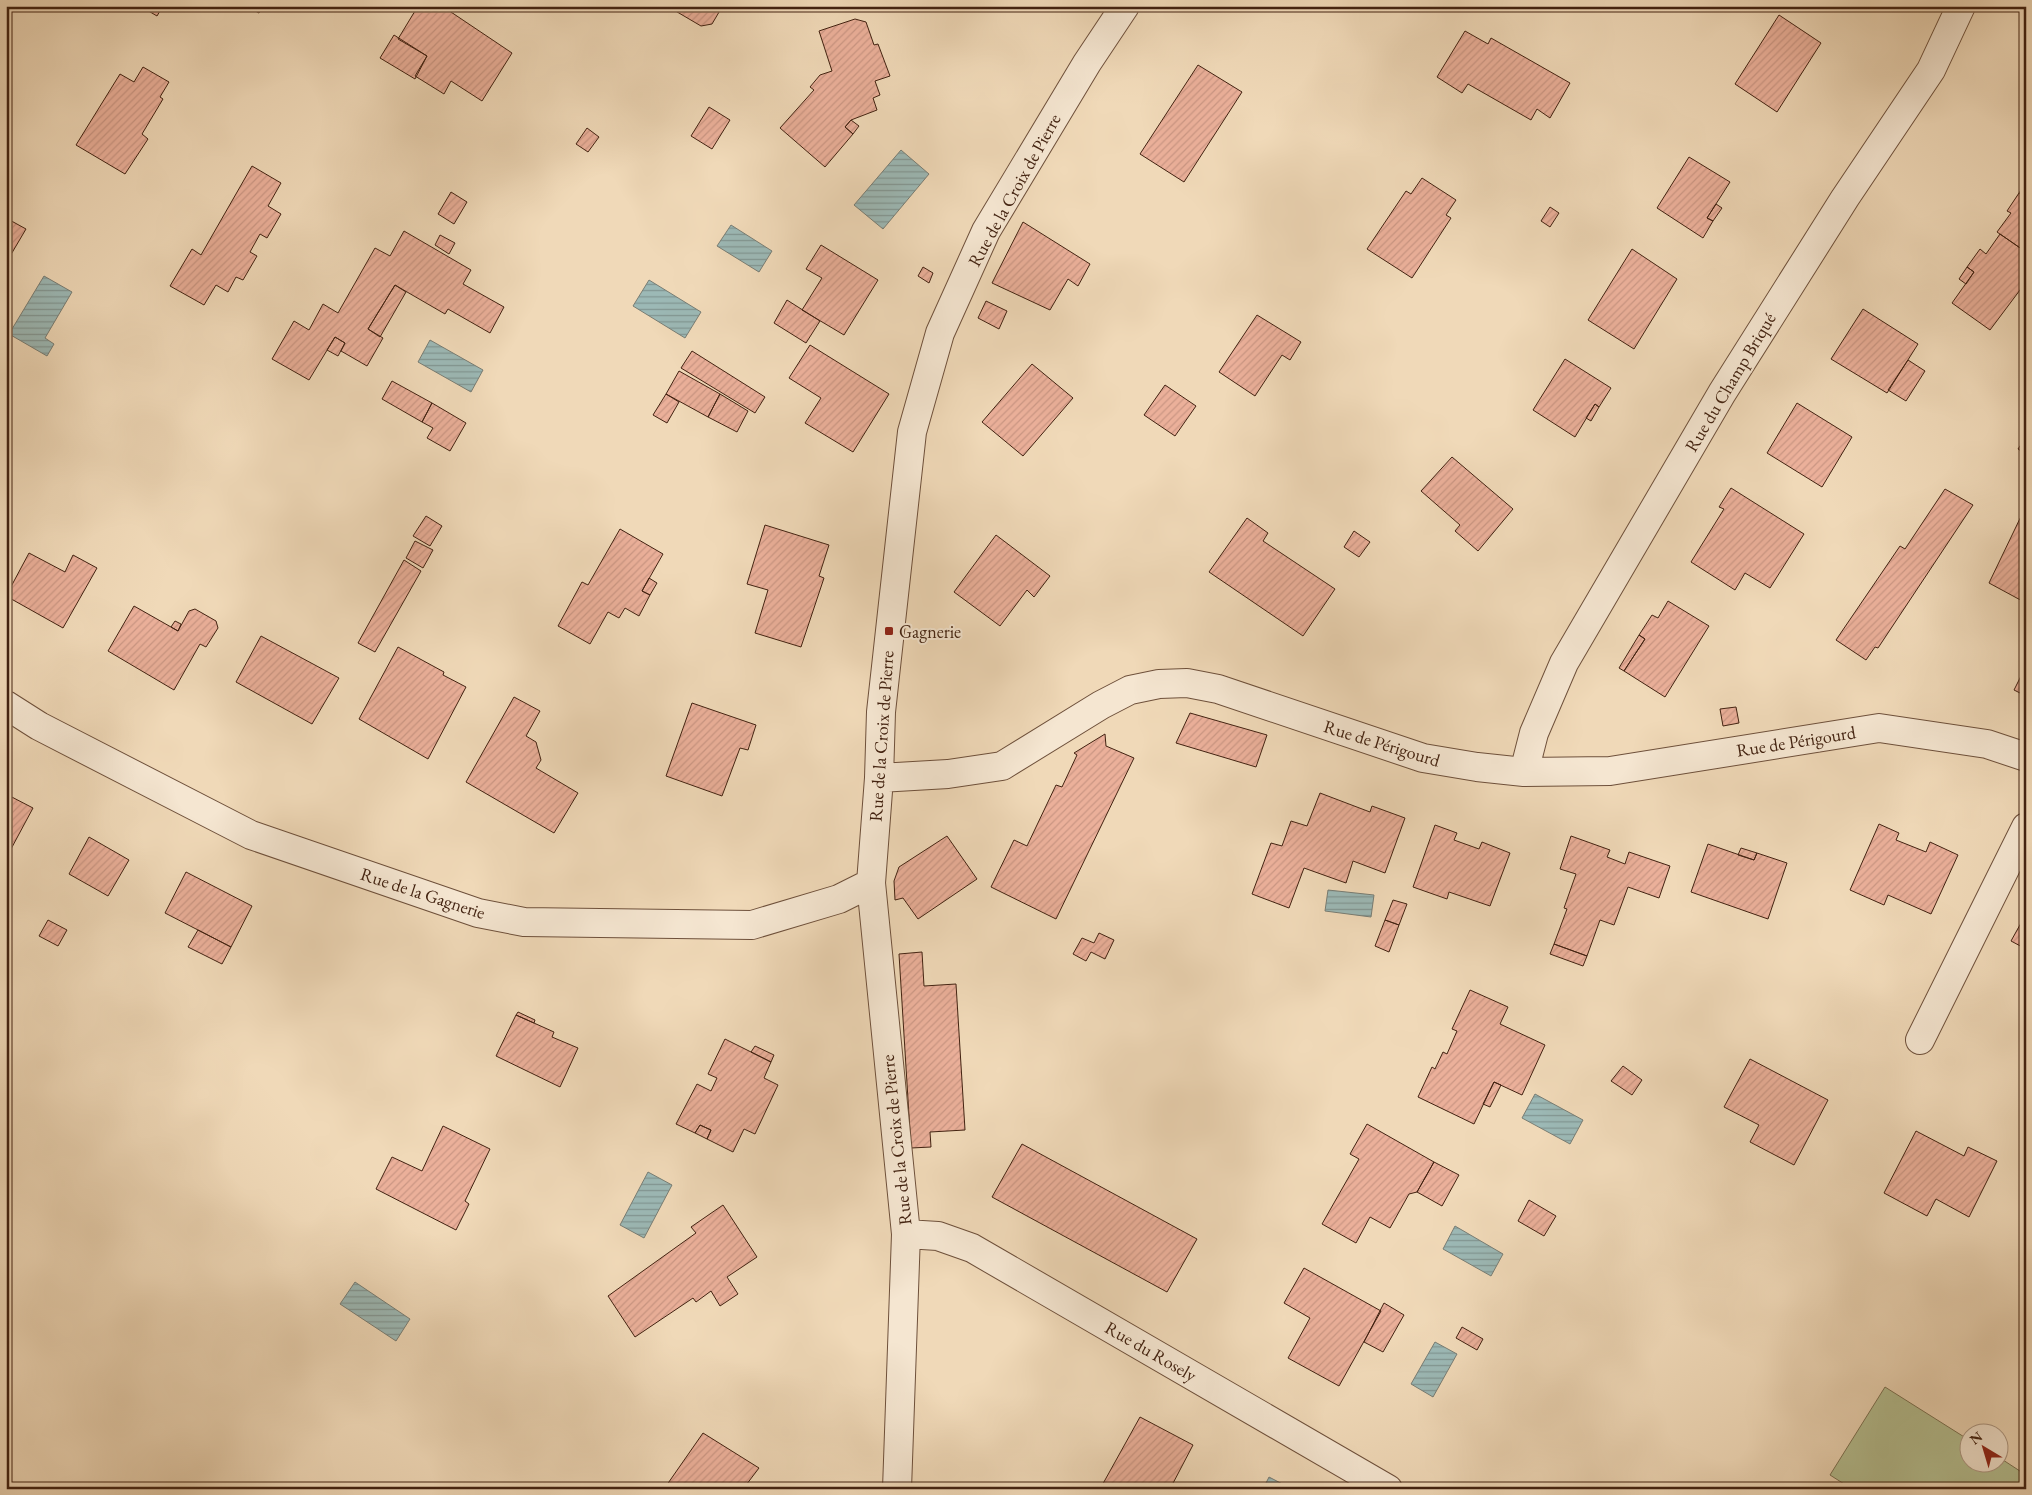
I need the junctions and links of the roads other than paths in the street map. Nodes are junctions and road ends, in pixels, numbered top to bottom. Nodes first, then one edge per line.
1 (1124, 6) edge
2 (1961, 6) edge
3 (6, 705) edge
4 (2026, 757) edge
5 (1524, 772) junction
6 (879, 778) junction
7 (2026, 827) edge
8 (871, 883) junction
9 (1920, 1040) dead end
10 (906, 1234) junction
11 (897, 1489) edge
12 (1388, 1489) edge

1 - 6 street, Rue de la Croix de Pierre
2 - 5 street, Rue du Champ Briqué
3 - 8 street, Rue de la Gagnerie
4 - 5 street, Rue de Périgourd
5 - 6 street, Rue de Périgourd
6 - 8 street, Rue de la Croix de Pierre
7 - 9 street
8 - 10 street, Rue de la Croix de Pierre
10 - 11 street, Rue de la Croix de Pierre
10 - 12 street, Rue du Rosely

